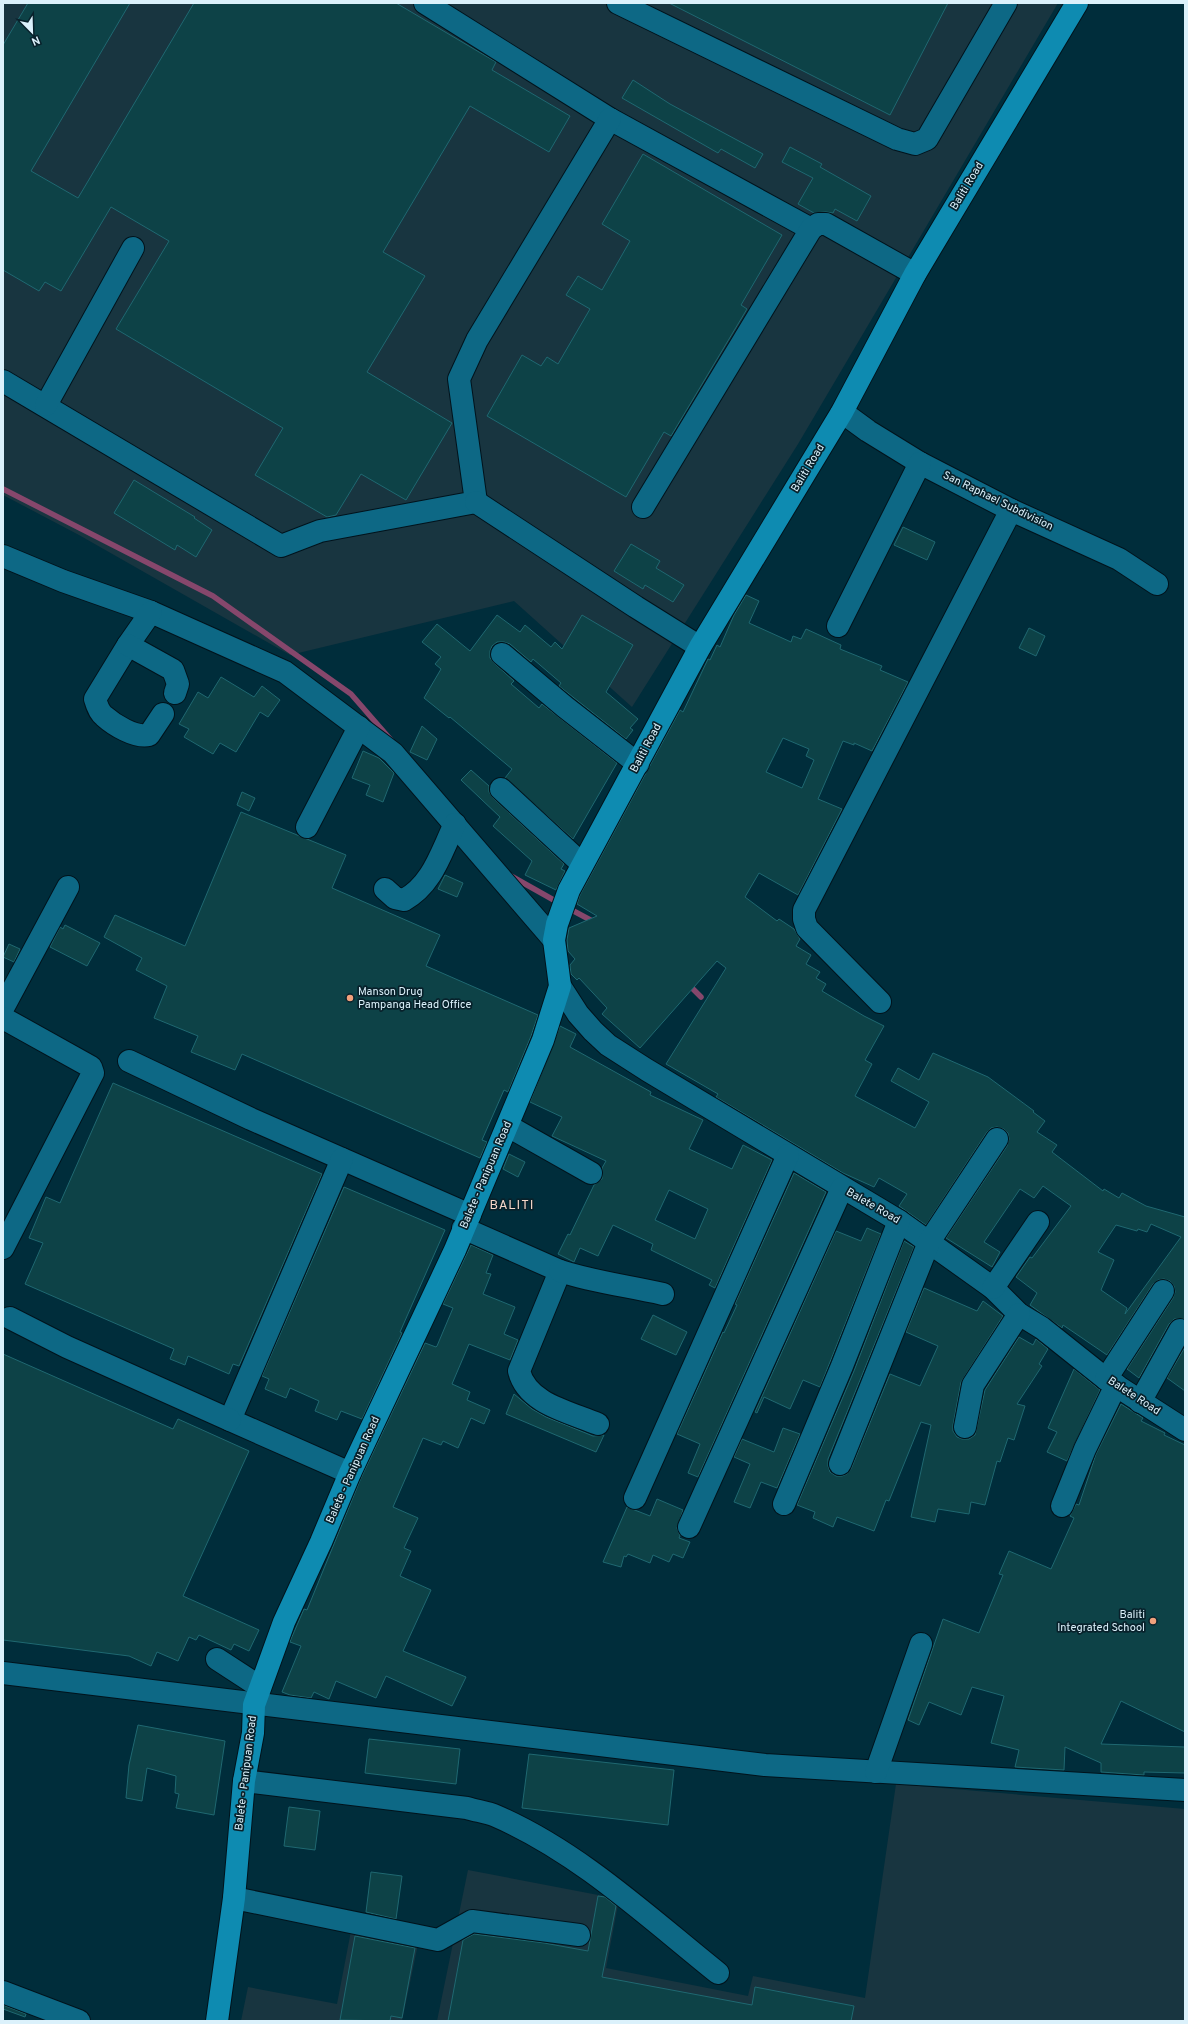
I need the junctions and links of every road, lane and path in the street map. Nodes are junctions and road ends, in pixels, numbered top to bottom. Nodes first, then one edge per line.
1 (425, 3) edge
2 (618, 3) edge
3 (1006, 3) edge
4 (1077, 3) edge
5 (610, 118) junction
6 (811, 229) junction
7 (133, 248) dead end
8 (915, 274) junction
9 (3, 381) edge
10 (46, 405) junction
11 (842, 412) junction
12 (920, 463) junction
13 (476, 502) junction
14 (644, 507) dead end
15 (1011, 510) junction
16 (3, 556) edge
17 (1158, 584) dead end
18 (151, 612) junction
19 (838, 626) dead end
20 (128, 645) junction
21 (700, 647) junction
22 (502, 654) dead end
23 (175, 693) dead end
24 (163, 714) dead end
25 (359, 727) junction
26 (638, 764) junction
27 (501, 789) dead end
28 (455, 824) junction
29 (307, 827) dead end
30 (582, 864) junction
31 (68, 887) dead end
32 (385, 888) dead end
33 (555, 932) junction
34 (560, 986) junction
35 (880, 1002) dead end
36 (3, 1008) edge
37 (3, 1018) edge
38 (129, 1061) dead end
39 (508, 1126) junction
40 (997, 1139) dead end
41 (788, 1155) junction
42 (342, 1159) junction
43 (591, 1173) dead end
44 (842, 1188) junction
45 (899, 1220) junction
46 (466, 1222) junction
47 (1038, 1222) dead end
48 (929, 1242) junction
49 (3, 1248) edge
50 (560, 1270) junction
51 (993, 1288) junction
52 (1163, 1291) dead end
53 (663, 1294) dead end
54 (1018, 1314) junction
55 (10, 1318) dead end
56 (1180, 1330) dead end
57 (1111, 1382) junction
58 (1140, 1402) junction
59 (230, 1420) junction
60 (598, 1424) dead end
61 (964, 1427) dead end
62 (1185, 1430) edge
63 (840, 1464) dead end
64 (350, 1472) junction
65 (635, 1498) dead end
66 (784, 1504) dead end
67 (1062, 1506) dead end
68 (689, 1526) dead end
69 (921, 1644) dead end
70 (217, 1659) dead end
71 (3, 1673) edge
72 (257, 1696) junction
73 (876, 1772) junction
74 (244, 1781) junction
75 (1185, 1790) edge
76 (234, 1898) junction
77 (579, 1935) dead end
78 (718, 1973) dead end
79 (3, 1992) edge
80 (79, 2021) edge
81 (217, 2021) edge

1 - 5 street
2 - 3 street
4 - 8 main road, Baliti Road
5 - 6 street
5 - 13 street
6 - 8 street
6 - 14 street
7 - 10 street
8 - 11 main road, Baliti Road
9 - 10 street
10 - 13 street
11 - 12 street, San Raphael Subdivision
11 - 21 main road, Baliti Road
12 - 15 street, San Raphael Subdivision
12 - 19 street
13 - 21 street
15 - 17 street, San Raphael Subdivision
15 - 35 street
16 - 18 street
18 - 20 street
18 - 25 street
20 - 23 street
20 - 24 street
21 - 26 main road, Baliti Road
22 - 26 street
25 - 28 street
25 - 29 street
26 - 30 main road, Baliti Road
27 - 30 street
28 - 32 street
28 - 33 street
30 - 33 main road, Baliti Road
31 - 36 street
33 - 34 main road, Balete - Panipuan Road
34 - 39 main road, Balete - Panipuan Road
34 - 41 street, Balete Road
37 - 49 street
38 - 42 street
39 - 43 street
39 - 46 main road, Balete - Panipuan Road
40 - 48 street
41 - 44 street, Balete Road
41 - 65 street
42 - 46 street
42 - 59 street
44 - 45 street, Balete Road
44 - 68 street
45 - 48 street, Balete Road
45 - 66 street
46 - 50 street
46 - 64 main road, Balete - Panipuan Road
47 - 51 street
48 - 51 street, Balete Road
48 - 63 street
50 - 53 street
50 - 60 street
51 - 54 street, Balete Road
52 - 57 street
54 - 57 street, Balete Road
54 - 61 street
55 - 59 street
56 - 58 street
57 - 58 street, Balete Road
57 - 67 street
58 - 62 street, Balete Road
59 - 64 street
64 - 72 main road, Balete - Panipuan Road
69 - 73 street
70 - 72 street
71 - 72 street
72 - 73 street
72 - 74 main road, Balete - Panipuan Road
73 - 75 street
74 - 76 main road, Balete - Panipuan Road
74 - 78 street
76 - 77 street
76 - 81 main road, Balete - Panipuan Road
79 - 80 street

